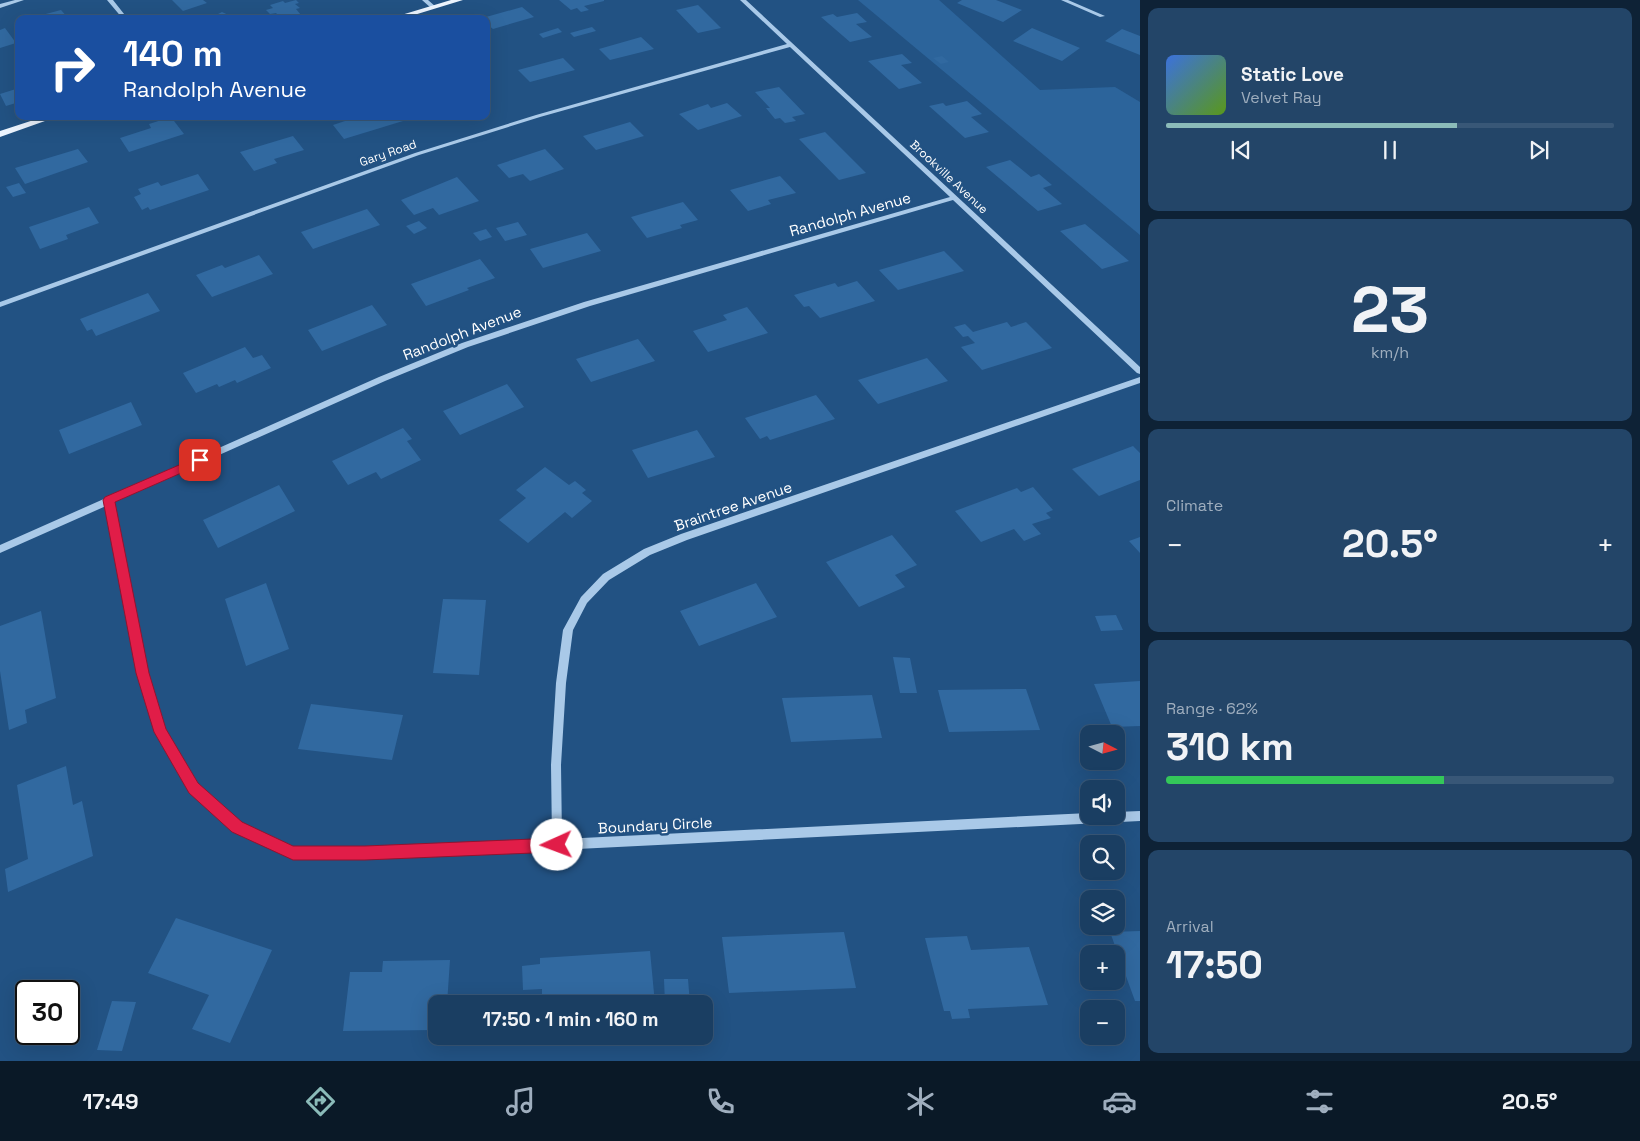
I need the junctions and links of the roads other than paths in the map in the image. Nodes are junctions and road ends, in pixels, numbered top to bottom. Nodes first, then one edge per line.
1 (20, 0) edge
2 (110, 0) edge
3 (425, 0) edge
4 (460, 0) edge
5 (743, 0) edge
6 (1064, 0) edge
7 (0, 6) edge
8 (433, 7) junction
9 (123, 15) edge
10 (406, 15) edge
11 (1102, 16) dead end
12 (792, 45) junction
13 (43, 120) edge
14 (0, 134) edge
15 (954, 198) junction
16 (0, 305) edge
17 (1140, 371) edge
18 (1140, 380) edge
19 (109, 500) junction
20 (0, 550) edge
21 (1140, 816) edge
22 (557, 845) junction

1 - 7 street
2 - 9 street
3 - 8 street
4 - 8 main road
5 - 12 street, Brookville Avenue
6 - 11 street
8 - 10 main road
12 - 15 street, Brookville Avenue
12 - 16 street, Gary Road
13 - 14 main road
15 - 17 street, Brookville Avenue
15 - 19 street, Randolph Avenue
18 - 22 street, Braintree Avenue
19 - 20 street, Randolph Avenue
19 - 22 street, Boundary Circle
21 - 22 street, Boundary Circle

